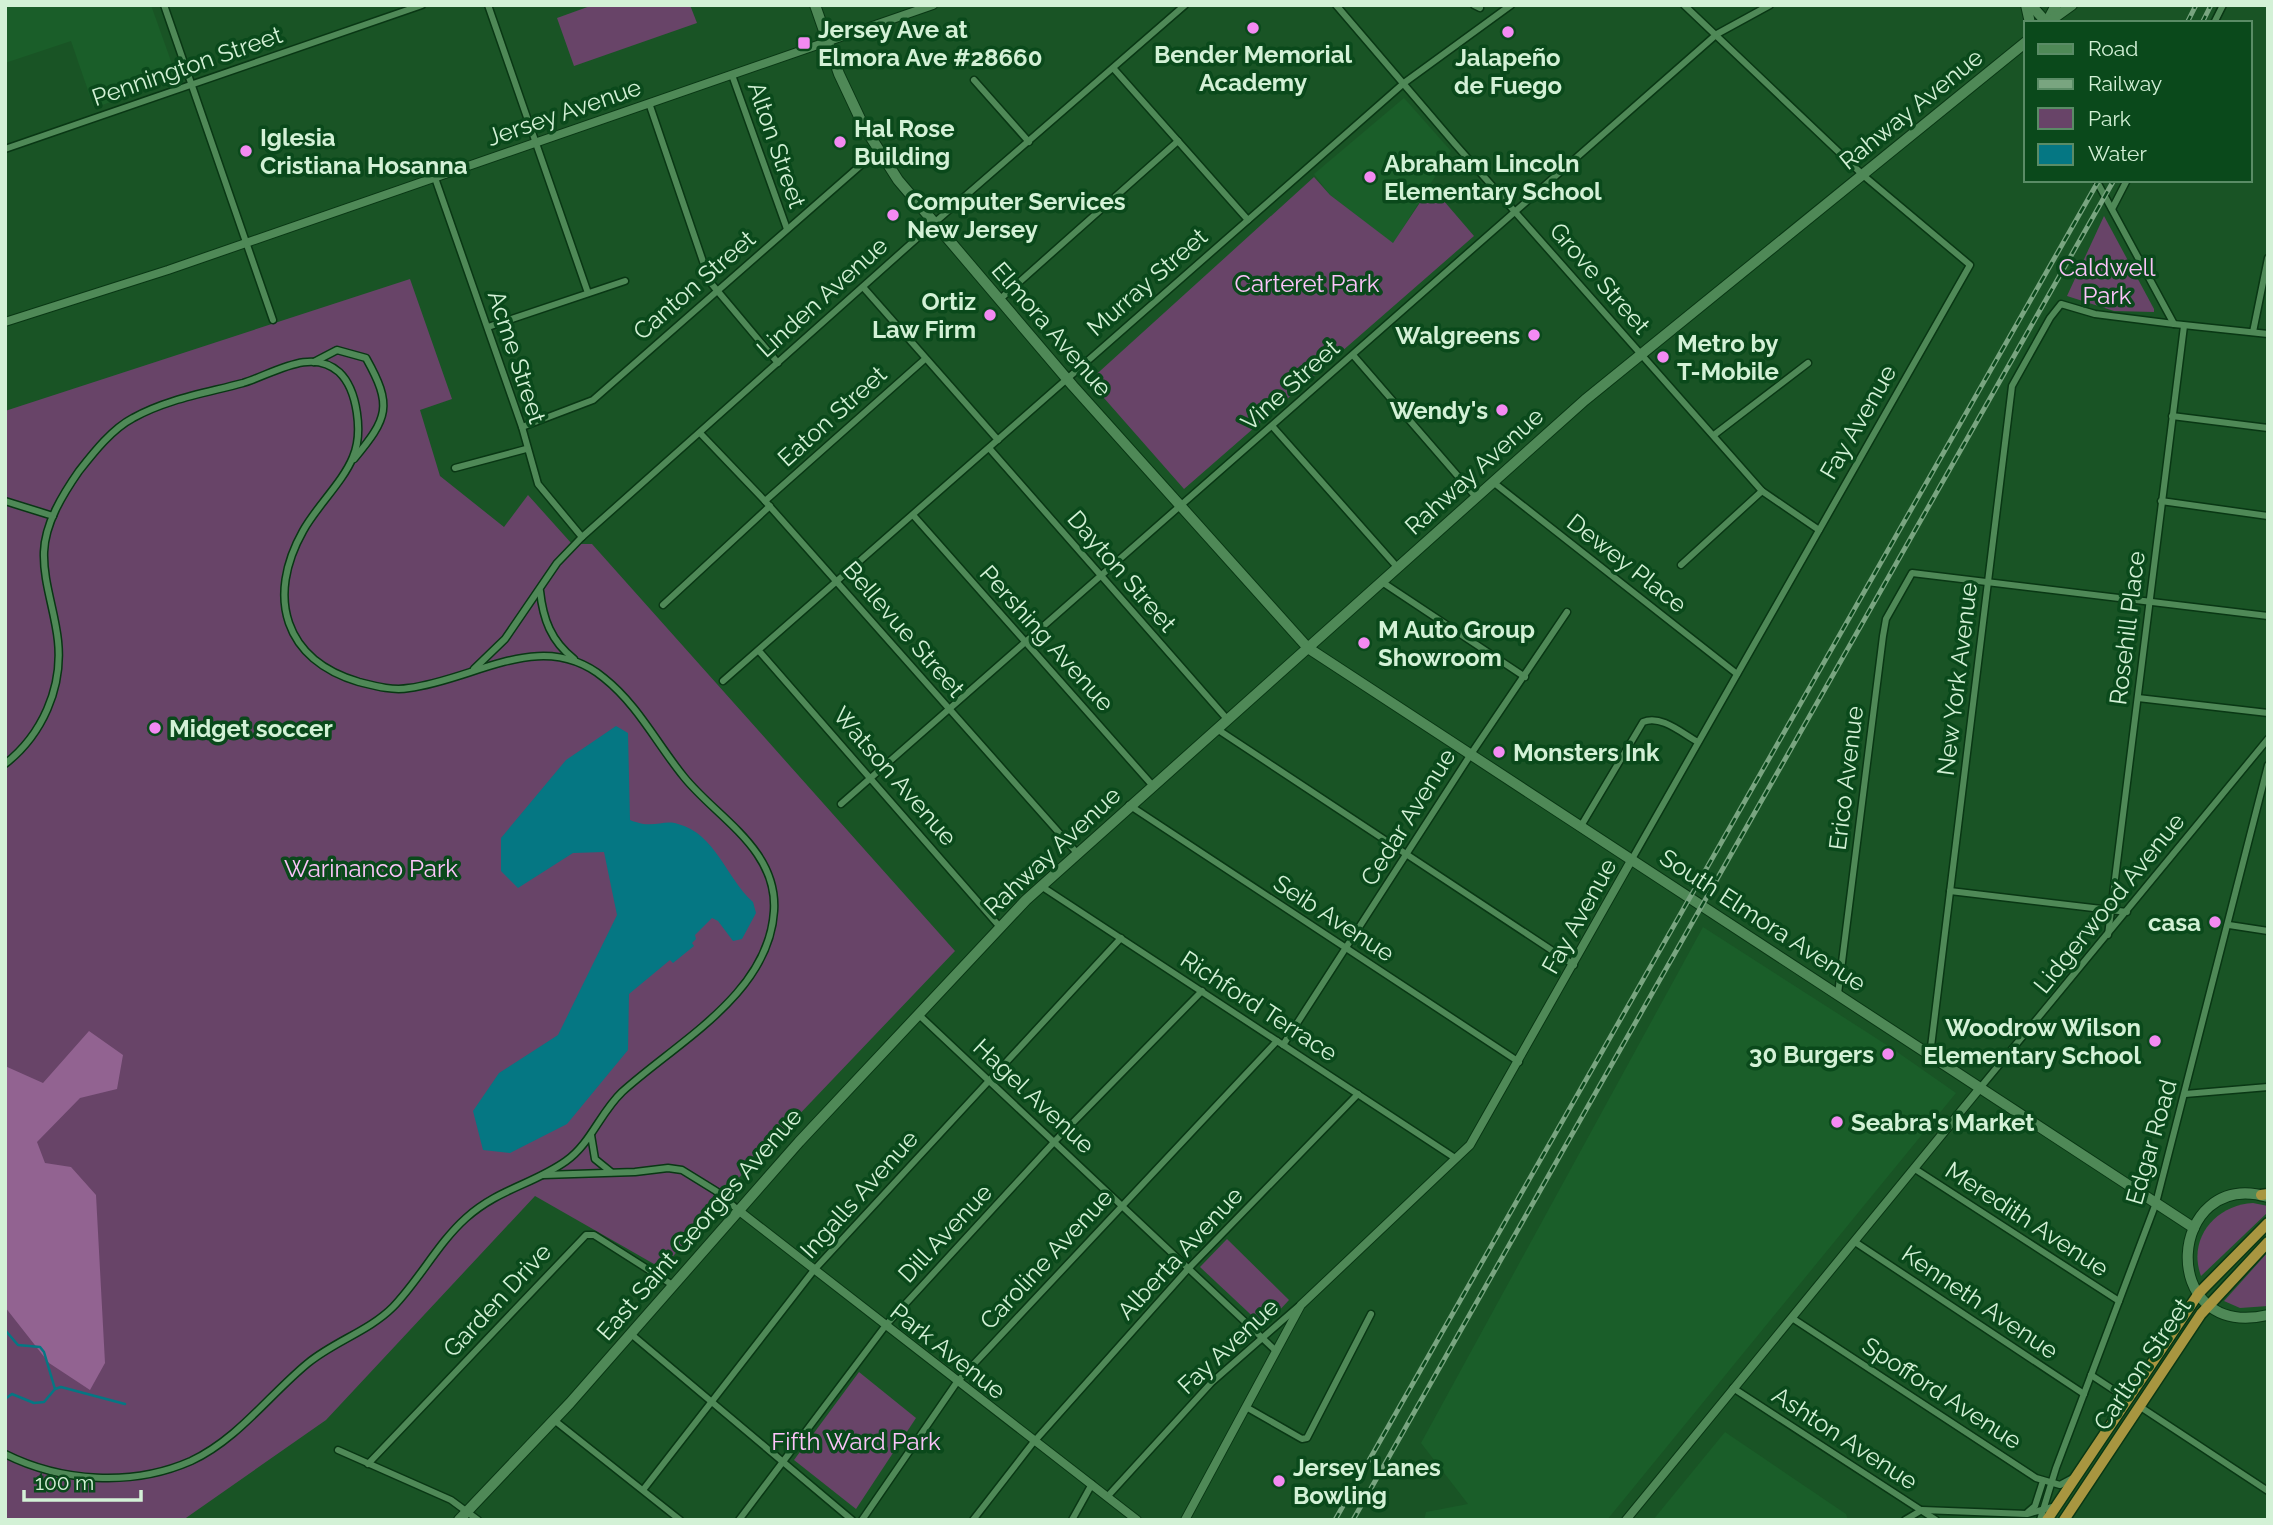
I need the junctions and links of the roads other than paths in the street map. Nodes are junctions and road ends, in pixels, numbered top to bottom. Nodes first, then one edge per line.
1 (164, 5) edge
2 (422, 5) edge
3 (488, 5) edge
4 (815, 5) edge
5 (933, 5) edge
6 (1185, 5) edge
7 (1336, 5) edge
8 (1511, 5) edge
9 (1684, 5) edge
10 (1770, 5) edge
11 (2031, 5) edge
12 (2056, 5) edge
13 (2072, 5) edge
14 (2223, 5) edge
15 (2045, 21) edge
16 (2048, 21) edge
17 (2050, 21) edge
18 (2215, 21) edge
19 (1717, 34) junction
20 (828, 42) junction
21 (2024, 45) edge
22 (1114, 69) junction
23 (732, 75) junction
24 (974, 80) dead end
25 (1404, 83) junction
26 (192, 85) junction
27 (649, 103) junction
28 (1178, 141) junction
29 (1029, 142) junction
30 (536, 143) junction
31 (5, 149) edge
32 (877, 150) junction
33 (1864, 176) junction
34 (435, 178) junction
35 (2097, 182) edge
36 (2126, 182) edge
37 (2112, 209) junction
38 (1516, 210) junction
39 (1248, 220) junction
40 (933, 224) junction
41 (787, 229) junction
42 (247, 242) junction
43 (2268, 258) edge
44 (625, 281) dead end
45 (863, 286) junction
46 (716, 291) junction
47 (588, 293) junction
48 (999, 301) junction
49 (273, 320) dead end
50 (5, 322) edge
51 (2174, 324) junction
52 (2184, 326) junction
53 (488, 327) junction
54 (2253, 332) junction
55 (2268, 334) edge
56 (1353, 355) junction
57 (1640, 355) junction
58 (925, 359) junction
59 (314, 362) junction
60 (778, 363) junction
61 (1808, 363) dead end
62 (1067, 378) junction
63 (2172, 416) junction
64 (522, 427) junction
65 (1273, 427) junction
66 (2268, 428) edge
67 (700, 433) junction
68 (1714, 435) junction
69 (998, 440) junction
70 (989, 448) junction
71 (526, 449) junction
72 (352, 460) junction
73 (455, 468) dead end
74 (1493, 482) junction
75 (1762, 491) junction
76 (1476, 497) junction
77 (5, 501) edge
78 (2161, 501) junction
79 (767, 504) junction
80 (1181, 508) junction
81 (913, 515) junction
82 (52, 516) junction
83 (2268, 516) edge
84 (1819, 530) junction
85 (582, 537) junction
86 (1681, 565) dead end
87 (1398, 568) junction
88 (1101, 576) junction
89 (837, 582) junction
90 (1382, 582) junction
91 (1989, 582) junction
92 (540, 591) junction
93 (2149, 603) junction
94 (663, 605) dead end
95 (1567, 612) dead end
96 (2268, 616) edge
97 (1026, 643) junction
98 (1308, 648) junction
99 (759, 651) junction
100 (576, 660) junction
101 (473, 670) junction
102 (1737, 674) junction
103 (1525, 677) junction
104 (723, 681) dead end
105 (2138, 698) junction
106 (949, 710) junction
107 (2268, 713) edge
108 (1227, 719) junction
109 (1217, 729) junction
110 (2268, 739) edge
111 (1698, 742) junction
112 (1471, 754) junction
113 (5, 764) edge
114 (2268, 765) edge
115 (872, 778) junction
116 (1153, 786) junction
117 (841, 804) dead end
118 (1129, 805) junction
119 (1581, 826) junction
120 (1077, 853) junction
121 (1408, 855) junction
122 (1632, 859) junction
123 (1041, 886) junction
124 (1951, 891) junction
125 (2111, 911) junction
126 (2127, 912) junction
127 (2229, 925) junction
128 (1000, 927) junction
129 (2268, 931) edge
130 (2108, 935) junction
131 (1121, 938) junction
132 (1346, 950) junction
133 (971, 957) joint
134 (1574, 965) junction
135 (1202, 992) junction
136 (1838, 995) junction
137 (918, 1014) junction
138 (1277, 1041) junction
139 (1283, 1045) junction
140 (1930, 1055) junction
141 (1519, 1062) junction
142 (988, 1081) junction
143 (2268, 1087) edge
144 (1980, 1088) junction
145 (1358, 1094) junction
146 (2185, 1094) junction
147 (591, 1134) junction
148 (1055, 1141) junction
149 (1455, 1158) junction
150 (1915, 1168) junction
151 (613, 1173) junction
152 (541, 1175) junction
153 (2266, 1195) edge
154 (2156, 1203) junction
155 (1122, 1206) junction
156 (738, 1210) junction
157 (2268, 1223) edge
158 (2194, 1228) junction
159 (1854, 1242) junction
160 (2268, 1242) edge
161 (1188, 1269) junction
162 (814, 1270) junction
163 (671, 1284) junction
164 (2199, 1293) junction
165 (2119, 1301) junction
166 (2209, 1303) junction
167 (1301, 1305) junction
168 (1371, 1314) dead end
169 (2268, 1315) edge
170 (1793, 1318) junction
171 (885, 1326) junction
172 (631, 1334) junction
173 (1262, 1336) junction
174 (1276, 1351) junction
175 (2091, 1375) junction
176 (957, 1382) junction
177 (1733, 1388) junction
178 (2084, 1394) junction
179 (2126, 1398) junction
180 (712, 1402) junction
181 (2139, 1406) junction
182 (1246, 1407) junction
183 (554, 1420) junction
184 (1034, 1442) junction
185 (338, 1450) dead end
186 (5, 1454) edge
187 (782, 1461) junction
188 (368, 1464) junction
189 (2074, 1478) junction
190 (2047, 1482) junction
191 (1092, 1484) junction
192 (643, 1490) junction
193 (2268, 1491) edge
194 (1107, 1497) junction
195 (1922, 1510) junction
196 (2045, 1514) edge
197 (462, 1516) edge
198 (2028, 1517) edge
199 (478, 1520) edge
200 (680, 1520) edge
201 (739, 1520) edge
202 (852, 1520) edge
203 (862, 1520) edge
204 (973, 1520) edge
205 (1072, 1520) edge
206 (1137, 1520) edge
207 (1185, 1520) edge
208 (1626, 1520) edge
209 (1905, 1520) edge
210 (1936, 1520) edge
211 (2040, 1520) edge
212 (2064, 1520) edge

1 - 26 street
2 - 26 street, Pennington Street
3 - 30 street
4 - 20 main road, Elmora Avenue
5 - 20 street, Jersey Avenue
6 - 22 street, Linden Avenue
7 - 25 street, Grove Street
8 - 25 street, Murray Street
9 - 19 street
10 - 19 street, Vine Street
11 - 15 main road
12 - 16 main road
13 - 17 main road
14 - 18 street
19 - 33 street
19 - 38 street, Vine Street
20 - 23 street, Jersey Avenue
20 - 32 main road, Elmora Avenue
21 - 33 main road, Rahway Avenue
22 - 28 street
22 - 29 street, Linden Avenue
23 - 27 street, Jersey Avenue
23 - 41 street, Alton Street
24 - 29 street
25 - 38 street, Grove Street
25 - 39 street, Murray Street
26 - 31 street, Pennington Street
26 - 42 street
27 - 30 street, Jersey Avenue
27 - 46 street
28 - 39 street
28 - 48 street
29 - 40 street, Linden Avenue
30 - 34 street, Jersey Avenue
30 - 47 street
32 - 40 main road, Elmora Avenue
32 - 41 street, Canton Street
33 - 57 main road, Rahway Avenue
33 - 84 street, Fay Avenue
34 - 42 street, Jersey Avenue
34 - 53 street, Acme Street
35 - 37 street
36 - 37 street
37 - 51 street
38 - 56 street, Vine Street
38 - 57 street, Grove Street
39 - 62 street, Murray Street
40 - 45 street, Linden Avenue
40 - 48 main road, Elmora Avenue
41 - 46 street, Canton Street
42 - 49 street
42 - 50 street, Jersey Avenue
43 - 54 street
44 - 47 street
45 - 58 street
45 - 60 street, Linden Avenue
46 - 60 street
46 - 64 street, Canton Street
47 - 53 street
48 - 62 main road, Elmora Avenue
51 - 52 street
51 - 91 street, New York Avenue
52 - 54 street
52 - 63 street, Rosehill Place
53 - 64 street, Acme Street
54 - 55 street
56 - 65 street, Vine Street
56 - 76 street
57 - 68 street, Grove Street
57 - 74 main road, Rahway Avenue
58 - 69 street
58 - 79 street, Eaton Street
59 - 72 street
59 - 72 street
59 - 82 street
60 - 67 street, Linden Avenue
61 - 68 street
62 - 69 street, Murray Street
62 - 80 main road, Elmora Avenue
63 - 66 street
63 - 78 street, Rosehill Place
64 - 71 street, Acme Street
65 - 80 street, Vine Street
65 - 87 street
67 - 79 street, Bellevue Street
67 - 85 street, Linden Avenue
68 - 75 street, Grove Street
69 - 70 street, Murray Street
70 - 81 street, Murray Street
70 - 88 street, Dayton Street
71 - 73 street
71 - 85 street, Acme Street
72 - 101 street
74 - 76 main road, Rahway Avenue
74 - 102 street, Dewey Place
75 - 84 street, Grove Street
75 - 86 street
76 - 87 main road, Rahway Avenue
77 - 82 street
78 - 83 street
78 - 93 street, Rosehill Place
79 - 89 street, Bellevue Street
79 - 94 street, Eaton Street
80 - 88 street, Vine Street
80 - 98 main road, Elmora Avenue
81 - 89 street, Murray Street
81 - 97 street, Pershing Avenue
82 - 113 street
84 - 102 street, Fay Avenue
85 - 92 street, Linden Avenue
87 - 90 main road, Rahway Avenue
88 - 97 street, Vine Street
88 - 108 street, Dayton Street
89 - 99 street, Murray Street
89 - 106 street, Bellevue Street
90 - 98 main road, Rahway Avenue
90 - 103 street
91 - 93 street
91 - 124 street, New York Avenue
91 - 136 street, Erico Avenue
92 - 100 street
92 - 101 street, Linden Avenue
93 - 96 street
93 - 105 street, Rosehill Place
95 - 103 street, Cedar Avenue
97 - 106 street, Vine Street
97 - 116 street, Pershing Avenue
98 - 108 main road, Rahway Avenue
98 - 112 main road, South Elmora Avenue
99 - 104 street, Murray Street
99 - 115 street, Watson Avenue
100 - 101 street
100 - 147 street
102 - 111 street, Fay Avenue
103 - 112 street, Cedar Avenue
105 - 107 street
105 - 125 street, Rosehill Place
106 - 115 street, Vine Street
106 - 120 street, Bellevue Street
108 - 109 main road, Rahway Avenue
109 - 116 main road, Rahway Avenue
109 - 121 street
110 - 126 street, Lidgerwood Avenue
111 - 119 street
111 - 122 street, Fay Avenue
112 - 119 main road, South Elmora Avenue
112 - 121 street, Cedar Avenue
114 - 127 street, Edgar Road
115 - 117 street, Vine Street
115 - 128 street, Watson Avenue
116 - 118 main road, Rahway Avenue
118 - 120 main road, Rahway Avenue
118 - 132 street, Seib Avenue
119 - 122 main road, South Elmora Avenue
120 - 123 main road, Rahway Avenue
121 - 132 street, Cedar Avenue
121 - 134 street
122 - 134 street, Fay Avenue
122 - 136 main road, South Elmora Avenue
123 - 128 main road, Rahway Avenue
123 - 131 street, Richford Terrace
124 - 125 street
124 - 140 street, New York Avenue
125 - 126 street
125 - 130 street, Rosehill Place
126 - 130 street, Lidgerwood Avenue
127 - 129 street
127 - 146 street, Edgar Road
128 - 133 main road, Rahway Avenue
130 - 144 street, Lidgerwood Avenue
131 - 135 street, Richford Terrace
131 - 142 street, Ingalls Avenue
132 - 139 street, Cedar Avenue
132 - 141 street, Seib Avenue
133 - 137 main road, East Saint Georges Avenue
134 - 141 street, Fay Avenue
135 - 138 street, Richford Terrace
135 - 148 street, Dill Avenue
136 - 140 main road, South Elmora Avenue
137 - 142 street, Hagel Avenue
137 - 156 main road, East Saint Georges Avenue
138 - 139 street, Richford Terrace
138 - 155 street, Caroline Avenue
139 - 145 street, Richford Terrace
140 - 144 main road, South Elmora Avenue
141 - 149 street, Fay Avenue
142 - 148 street, Hagel Avenue
142 - 162 street, Ingalls Avenue
143 - 146 street
144 - 150 street, Lidgerwood Avenue
144 - 154 main road, South Elmora Avenue
145 - 149 street, Richford Terrace
145 - 161 street, Alberta Avenue
146 - 154 street, Edgar Road
147 - 151 street
147 - 152 street
148 - 155 street, Hagel Avenue
148 - 171 street, Dill Avenue
149 - 167 street, Fay Avenue
150 - 159 street, Lidgerwood Avenue
150 - 165 street, Meredith Avenue
151 - 152 street
151 - 156 street
152 - 186 street
153 - 158 main road
154 - 158 main road, South Elmora Avenue
154 - 165 street, Edgar Road
155 - 161 street, Hagel Avenue
155 - 176 street, Caroline Avenue
156 - 162 street, Park Avenue
156 - 163 main road, East Saint Georges Avenue
157 - 164 highway, Carlton Street
158 - 164 main road
159 - 170 street, Lidgerwood Avenue
159 - 178 street, Kenneth Avenue
160 - 166 highway, Carlton Street
161 - 173 street, Hagel Avenue
161 - 184 street, Alberta Avenue
162 - 171 street, Park Avenue
162 - 180 street, Ingalls Avenue
163 - 172 main road, East Saint Georges Avenue
163 - 188 street, Garden Drive
164 - 166 main road
164 - 179 highway, Carlton Street
165 - 175 street, Edgar Road
166 - 169 main road
166 - 181 highway, Carlton Street
167 - 173 street, Fay Avenue
167 - 174 street
168 - 182 street
170 - 177 street, Lidgerwood Avenue
170 - 190 street, Spofford Avenue
171 - 176 street, Park Avenue
171 - 187 street, Dill Avenue
172 - 180 street
172 - 183 main road, East Saint Georges Avenue
173 - 174 street, Hagel Avenue
173 - 194 street, Fay Avenue
174 - 182 street
175 - 178 street, Edgar Road
175 - 179 street
176 - 184 street, Park Avenue
176 - 203 street, Caroline Avenue
177 - 195 street, Ashton Avenue
177 - 208 street, Lidgerwood Avenue
178 - 190 street, Edgar Road
179 - 189 highway, Carlton Street
180 - 187 street
180 - 192 street, Ingalls Avenue
181 - 193 street
181 - 212 highway, Carlton Street
182 - 207 street
183 - 192 street
183 - 197 main road, East Saint Georges Avenue
184 - 191 street, Park Avenue
184 - 204 street, Alberta Avenue
185 - 188 street
187 - 201 street, Dill Avenue
187 - 202 street
188 - 197 street
189 - 190 street
189 - 196 highway, Carlton Street
190 - 196 street, Edgar Road
190 - 198 street
191 - 194 street, Park Avenue
191 - 205 street
192 - 200 street
194 - 206 street, Park Avenue
195 - 198 street
195 - 209 street
195 - 210 street, Ashton Avenue
196 - 198 street
196 - 211 street, Edgar Road
197 - 199 street

